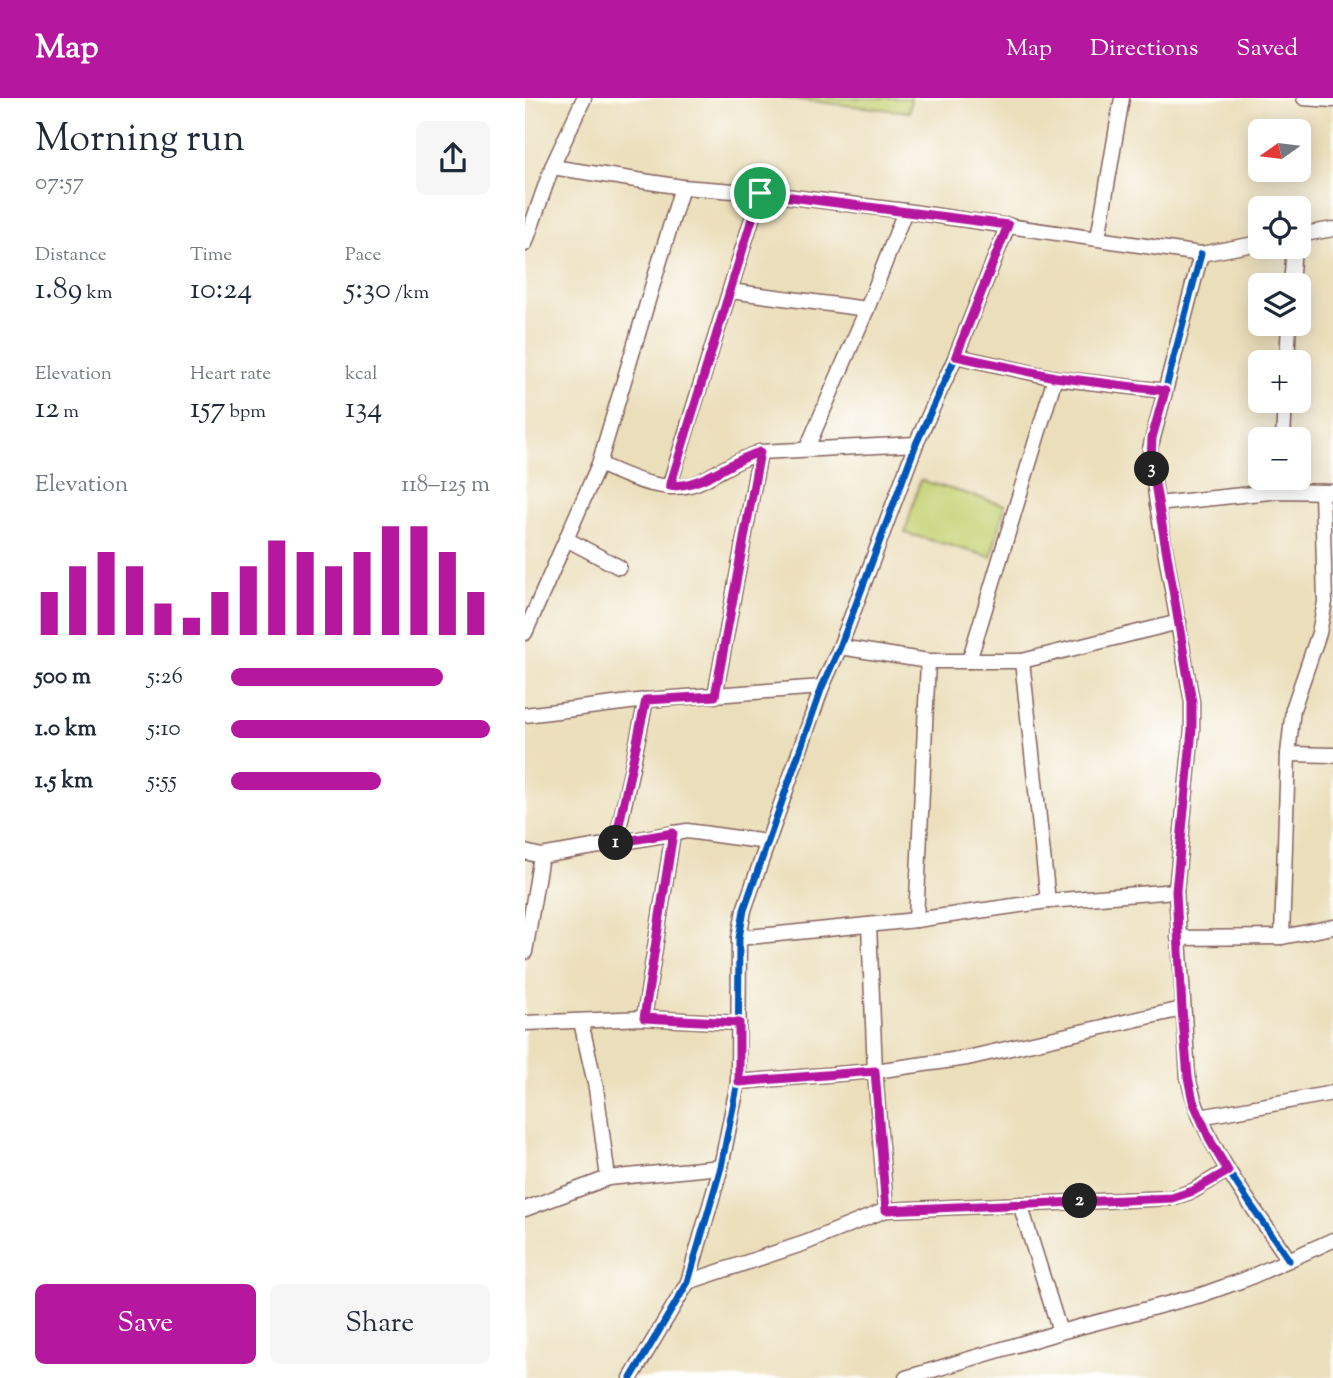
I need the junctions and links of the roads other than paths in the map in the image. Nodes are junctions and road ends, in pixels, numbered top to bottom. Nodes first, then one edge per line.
1 (584, 98) edge
2 (1122, 98) edge
3 (1304, 98) edge
4 (1333, 100) edge
5 (552, 167) junction
6 (682, 187) junction
7 (760, 193) junction
8 (905, 211) junction
9 (1008, 225) junction
10 (1333, 229) edge
11 (1311, 233) edge
12 (1098, 238) junction
13 (525, 244) edge
14 (1248, 245) edge
15 (1201, 254) junction
16 (730, 291) junction
17 (866, 309) junction
18 (956, 356) junction
19 (1055, 377) junction
20 (1165, 391) junction
21 (916, 444) junction
22 (807, 448) junction
23 (760, 452) junction
24 (599, 464) junction
25 (670, 486) junction
26 (1248, 489) edge
27 (1327, 492) edge
28 (1157, 503) junction
29 (568, 540) junction
30 (619, 567) dead end
31 (1179, 622) junction
32 (525, 633) edge
33 (840, 647) junction
34 (928, 661) junction
35 (969, 661) junction
36 (1022, 661) junction
37 (823, 687) junction
38 (715, 696) junction
39 (646, 700) junction
40 (525, 715) edge
41 (1288, 754) junction
42 (1333, 755) edge
43 (673, 833) junction
44 (767, 842) junction
45 (615, 843) junction
46 (525, 852) edge
47 (541, 856) junction
48 (1176, 891) junction
49 (1048, 901) junction
50 (916, 920) junction
51 (869, 925) junction
52 (1333, 927) edge
53 (1282, 937) junction
54 (739, 938) junction
55 (1178, 938) junction
56 (525, 952) edge
57 (1182, 1009) junction
58 (644, 1018) junction
59 (582, 1022) junction
60 (525, 1023) edge
61 (739, 1023) junction
62 (875, 1071) junction
63 (739, 1082) junction
64 (1333, 1093) edge
65 (1200, 1117) junction
66 (721, 1167) junction
67 (1228, 1171) junction
68 (608, 1178) junction
69 (1020, 1204) junction
70 (525, 1209) edge
71 (886, 1210) junction
72 (1333, 1240) edge
73 (1289, 1260) junction
74 (688, 1282) junction
75 (1060, 1332) junction
76 (631, 1378) edge
77 (906, 1378) edge

1 - 5 street
2 - 12 street
3 - 4 street
5 - 6 street
5 - 13 street
6 - 7 street
6 - 24 street
7 - 8 street
7 - 16 street
8 - 9 street
8 - 17 street
9 - 12 street
9 - 18 street
10 - 11 street
12 - 15 street
14 - 15 street
15 - 20 street
16 - 17 street
16 - 25 street
17 - 22 street
18 - 19 street
18 - 21 street
19 - 20 street
19 - 35 street
20 - 28 street
21 - 22 street
21 - 33 street
22 - 23 street
23 - 25 street
23 - 38 street
24 - 25 street
24 - 29 street
26 - 28 street
27 - 41 street
28 - 31 street
29 - 30 street
29 - 32 street
31 - 36 street
31 - 48 street
33 - 34 street
33 - 37 street
34 - 35 street
34 - 50 street
35 - 36 street
36 - 49 street
37 - 38 street
37 - 44 street
38 - 39 street
39 - 40 street
39 - 45 street
41 - 42 street
41 - 53 street
43 - 44 street
43 - 45 street
43 - 58 street
44 - 54 street
45 - 47 street
46 - 47 street
47 - 56 street
48 - 49 street
48 - 55 street
49 - 50 street
50 - 51 street
51 - 54 street
51 - 62 street
52 - 53 street
53 - 55 street
54 - 61 street
55 - 57 street
57 - 62 street
57 - 65 street
58 - 59 street
58 - 61 street
59 - 60 street
59 - 68 street
61 - 63 street
62 - 63 street
62 - 71 street
63 - 66 street
64 - 65 street
65 - 67 street
66 - 68 street
66 - 74 street
67 - 69 street
67 - 73 street
68 - 70 street
69 - 71 street
69 - 75 street
71 - 74 street
72 - 73 street
73 - 75 street
74 - 76 street
75 - 77 street

